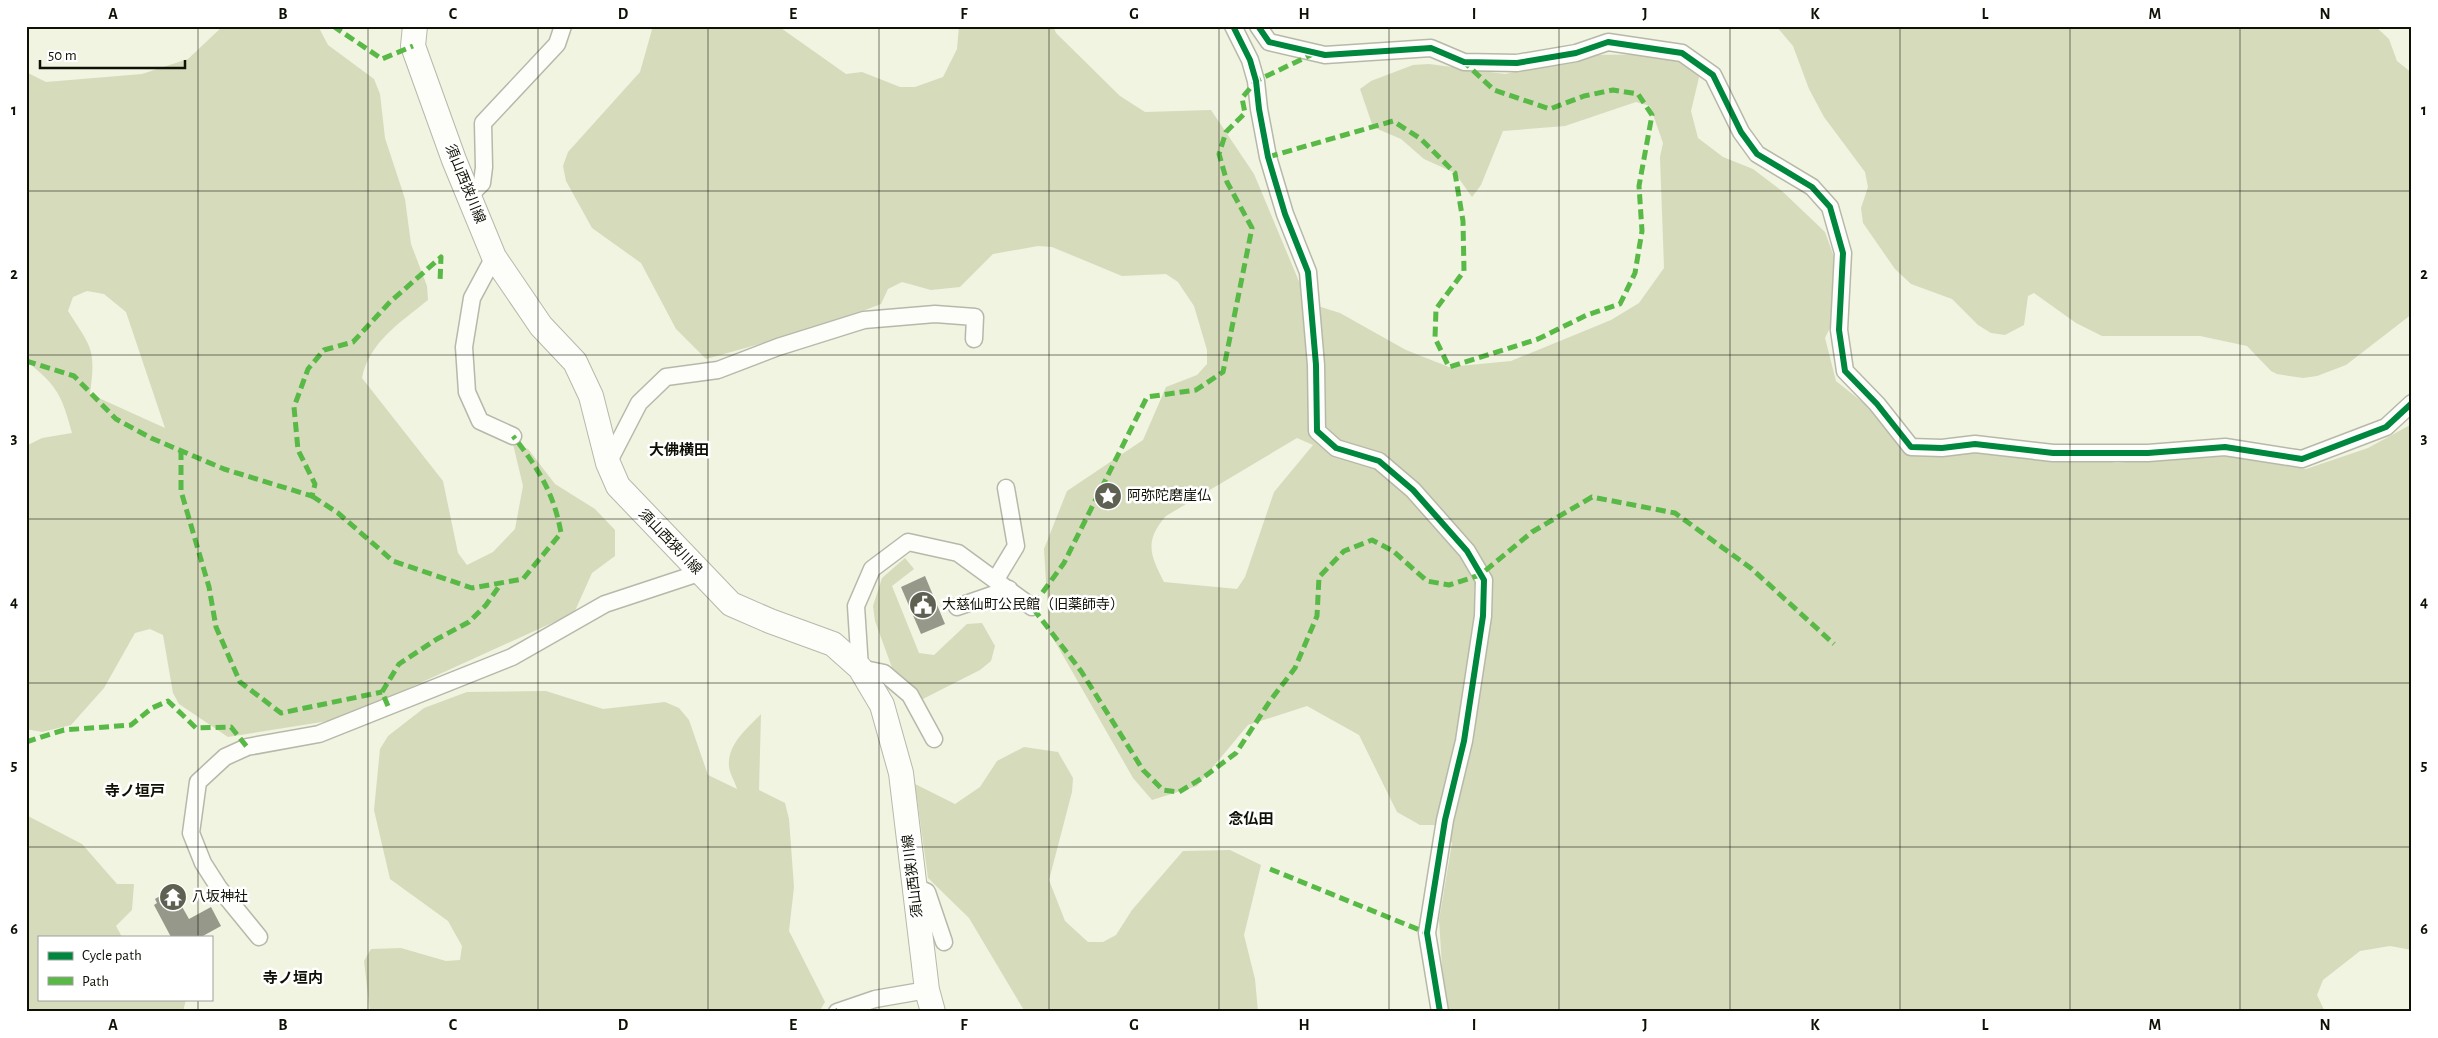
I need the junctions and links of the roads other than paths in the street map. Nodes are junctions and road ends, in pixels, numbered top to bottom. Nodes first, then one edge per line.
1 (415, 26) edge
2 (563, 26) edge
3 (1233, 26) edge
4 (1258, 26) edge
5 (469, 196) junction
6 (494, 257) junction
7 (974, 338) dead end
8 (2412, 403) edge
9 (513, 436) dead end
10 (608, 463) junction
11 (1006, 488) dead end
12 (699, 573) junction
13 (1003, 584) junction
14 (957, 607) dead end
15 (1032, 607) dead end
16 (860, 668) junction
17 (934, 739) dead end
18 (914, 886) junction
19 (259, 937) dead end
20 (944, 942) dead end
21 (930, 1001) edge
22 (837, 1012) edge
23 (1440, 1012) edge

1 - 5 main road, 須山西狭川線
2 - 5 street
3 - 23 street
4 - 8 street
5 - 6 main road, 須山西狭川線
6 - 9 street
6 - 10 main road, 須山西狭川線
7 - 10 street
10 - 12 main road, 須山西狭川線
11 - 13 street
12 - 16 main road, 須山西狭川線
12 - 19 street
13 - 14 street
13 - 15 street
13 - 16 street
16 - 17 street
16 - 18 main road, 須山西狭川線
18 - 20 street
18 - 21 main road, 須山西狭川線
21 - 22 street

